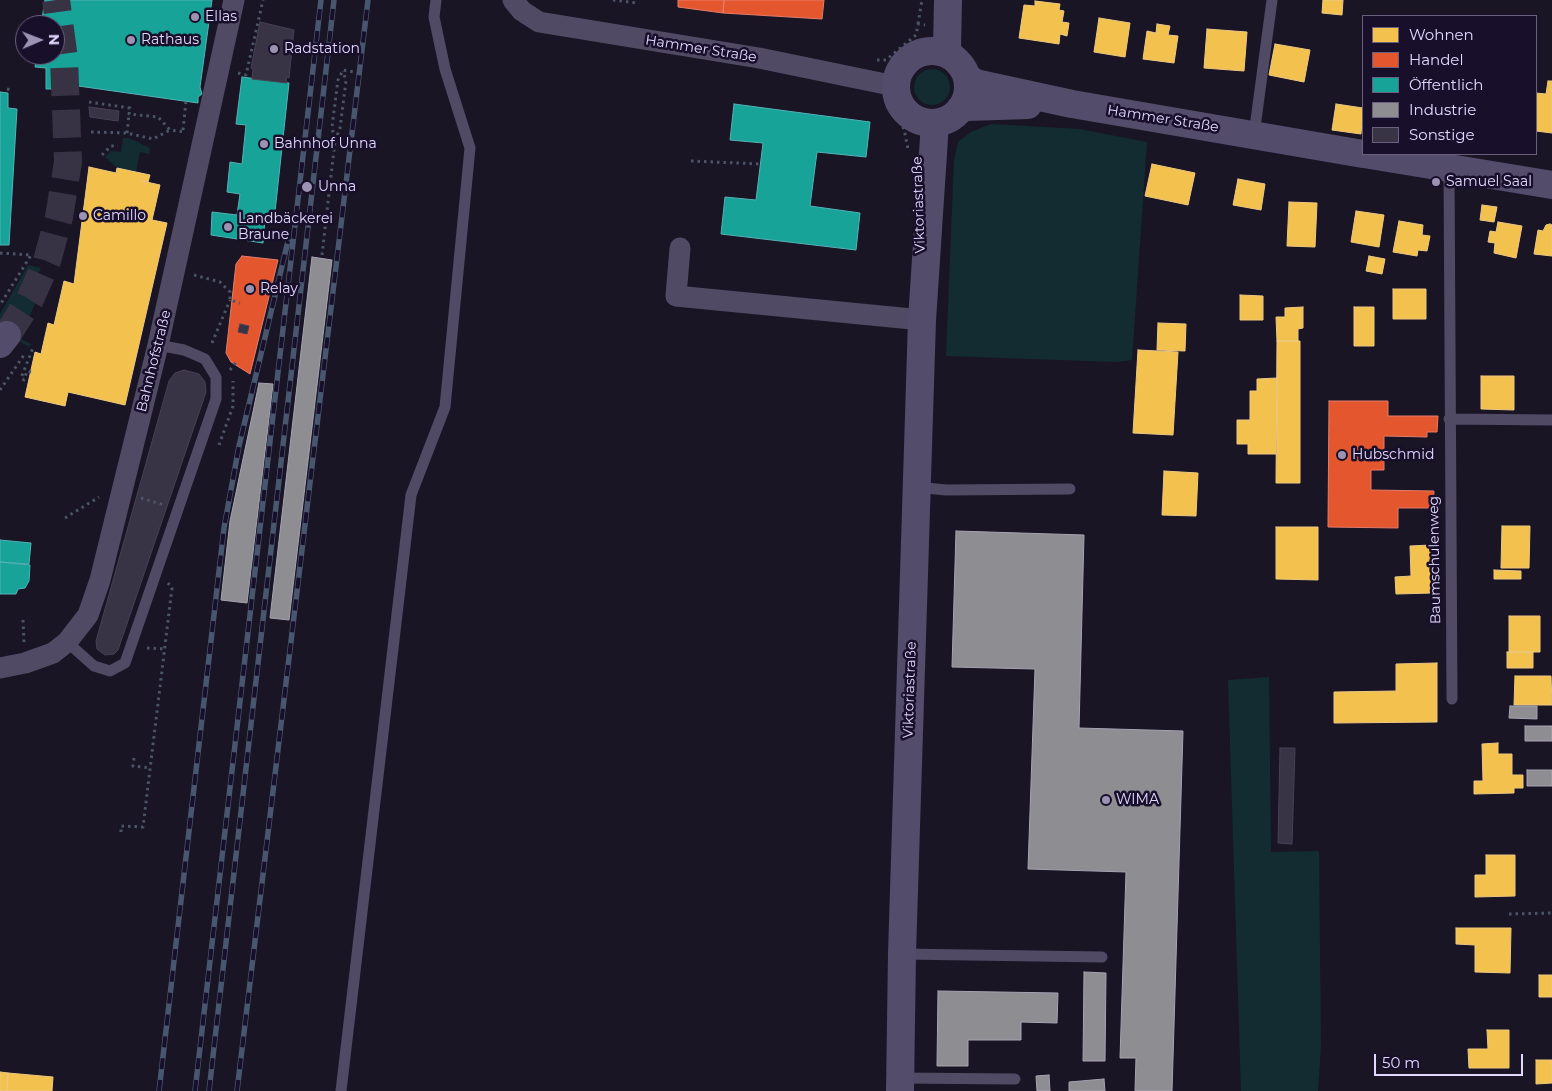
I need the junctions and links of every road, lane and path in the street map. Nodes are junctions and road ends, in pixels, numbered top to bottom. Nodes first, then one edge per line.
1 (234, 0) edge
2 (263, 0) edge
3 (436, 0) edge
4 (513, 0) edge
5 (613, 0) edge
6 (922, 0) edge
7 (948, 0) edge
8 (1272, 0) edge
9 (637, 3) dead end
10 (930, 16) edge
11 (923, 51) junction
12 (950, 56) junction
13 (219, 68) junction
14 (343, 70) junction
15 (354, 72) dead end
16 (967, 77) junction
17 (869, 82) junction
18 (895, 86) junction
19 (7, 89) dead end
20 (13, 90) dead end
21 (186, 101) dead end
22 (89, 102) dead end
23 (1072, 104) junction
24 (960, 109) junction
25 (129, 114) junction
26 (927, 122) junction
27 (170, 130) junction
28 (90, 132) dead end
29 (182, 132) junction
30 (127, 133) junction
31 (205, 135) junction
32 (1254, 135) junction
33 (335, 141) junction
34 (118, 146) dead end
35 (908, 149) dead end
36 (102, 154) dead end
37 (1362, 154) edge
38 (1370, 155) edge
39 (691, 160) dead end
40 (760, 164) dead end
41 (1449, 169) junction
42 (1552, 185) edge
43 (680, 248) dead end
44 (0, 254) edge
45 (322, 255) dead end
46 (175, 270) junction
47 (230, 300) junction
48 (240, 303) dead end
49 (0, 305) edge
50 (922, 320) junction
51 (17, 343) edge
52 (212, 343) dead end
53 (158, 345) junction
54 (238, 360) dead end
55 (31, 372) dead end
56 (0, 390) edge
57 (1449, 419) junction
58 (1552, 420) edge
59 (216, 452) dead end
60 (916, 487) junction
61 (1070, 489) dead end
62 (167, 582) dead end
63 (67, 642) junction
64 (165, 649) junction
65 (146, 654) dead end
66 (0, 668) edge
67 (1452, 700) dead end
68 (134, 758) dead end
69 (150, 768) junction
70 (121, 832) dead end
71 (1552, 913) edge
72 (1509, 914) dead end
73 (902, 954) junction
74 (1102, 957) dead end
75 (1015, 1079) dead end
76 (900, 1084) edge
77 (341, 1091) edge

1 - 13 street, Bahnhofstraße
2 - 13 path
3 - 77 lane
4 - 17 street, Hammer Straße
5 - 9 path
6 - 10 path
7 - 12 main road
8 - 32 lane
10 - 11 main road
10 - 17 path
11 - 12 main road
11 - 18 main road
12 - 16 main road
13 - 31 street, Bahnhofstraße
14 - 15 path
14 - 33 path
14 - 33 path
16 - 23 main road, Hammer Straße
16 - 24 main road
17 - 18 street, Hammer Straße
17 - 35 path
18 - 26 main road
19 - 20 path
21 - 29 path
22 - 25 path
23 - 24 main road, Hammer Straße
23 - 32 main road, Hammer Straße
24 - 26 main road
25 - 27 path
25 - 30 path
26 - 50 main road, Viktoriastraße
27 - 29 path
27 - 30 path
28 - 30 path
29 - 31 path
31 - 46 street, Bahnhofstraße
32 - 37 main road, Hammer Straße
33 - 45 path
34 - 36 path
38 - 41 main road, Hammer Straße
39 - 40 path
41 - 42 main road, Hammer Straße
41 - 57 lane, Baumschulenweg
43 - 50 street
44 - 49 path
46 - 47 path
46 - 53 street, Bahnhofstraße
47 - 48 path
47 - 52 path
50 - 60 main road, Viktoriastraße
51 - 55 path
51 - 56 path
53 - 63 street, Bahnhofstraße
53 - 63 lane
54 - 59 path
57 - 58 lane
57 - 67 lane, Baumschulenweg
60 - 61 lane
60 - 73 main road, Viktoriastraße
62 - 64 path
63 - 66 street, Bahnhofstraße
64 - 65 path
64 - 69 path
68 - 69 path
69 - 70 path
71 - 72 path
73 - 74 lane
73 - 76 main road, Viktoriastraße
75 - 76 lane

